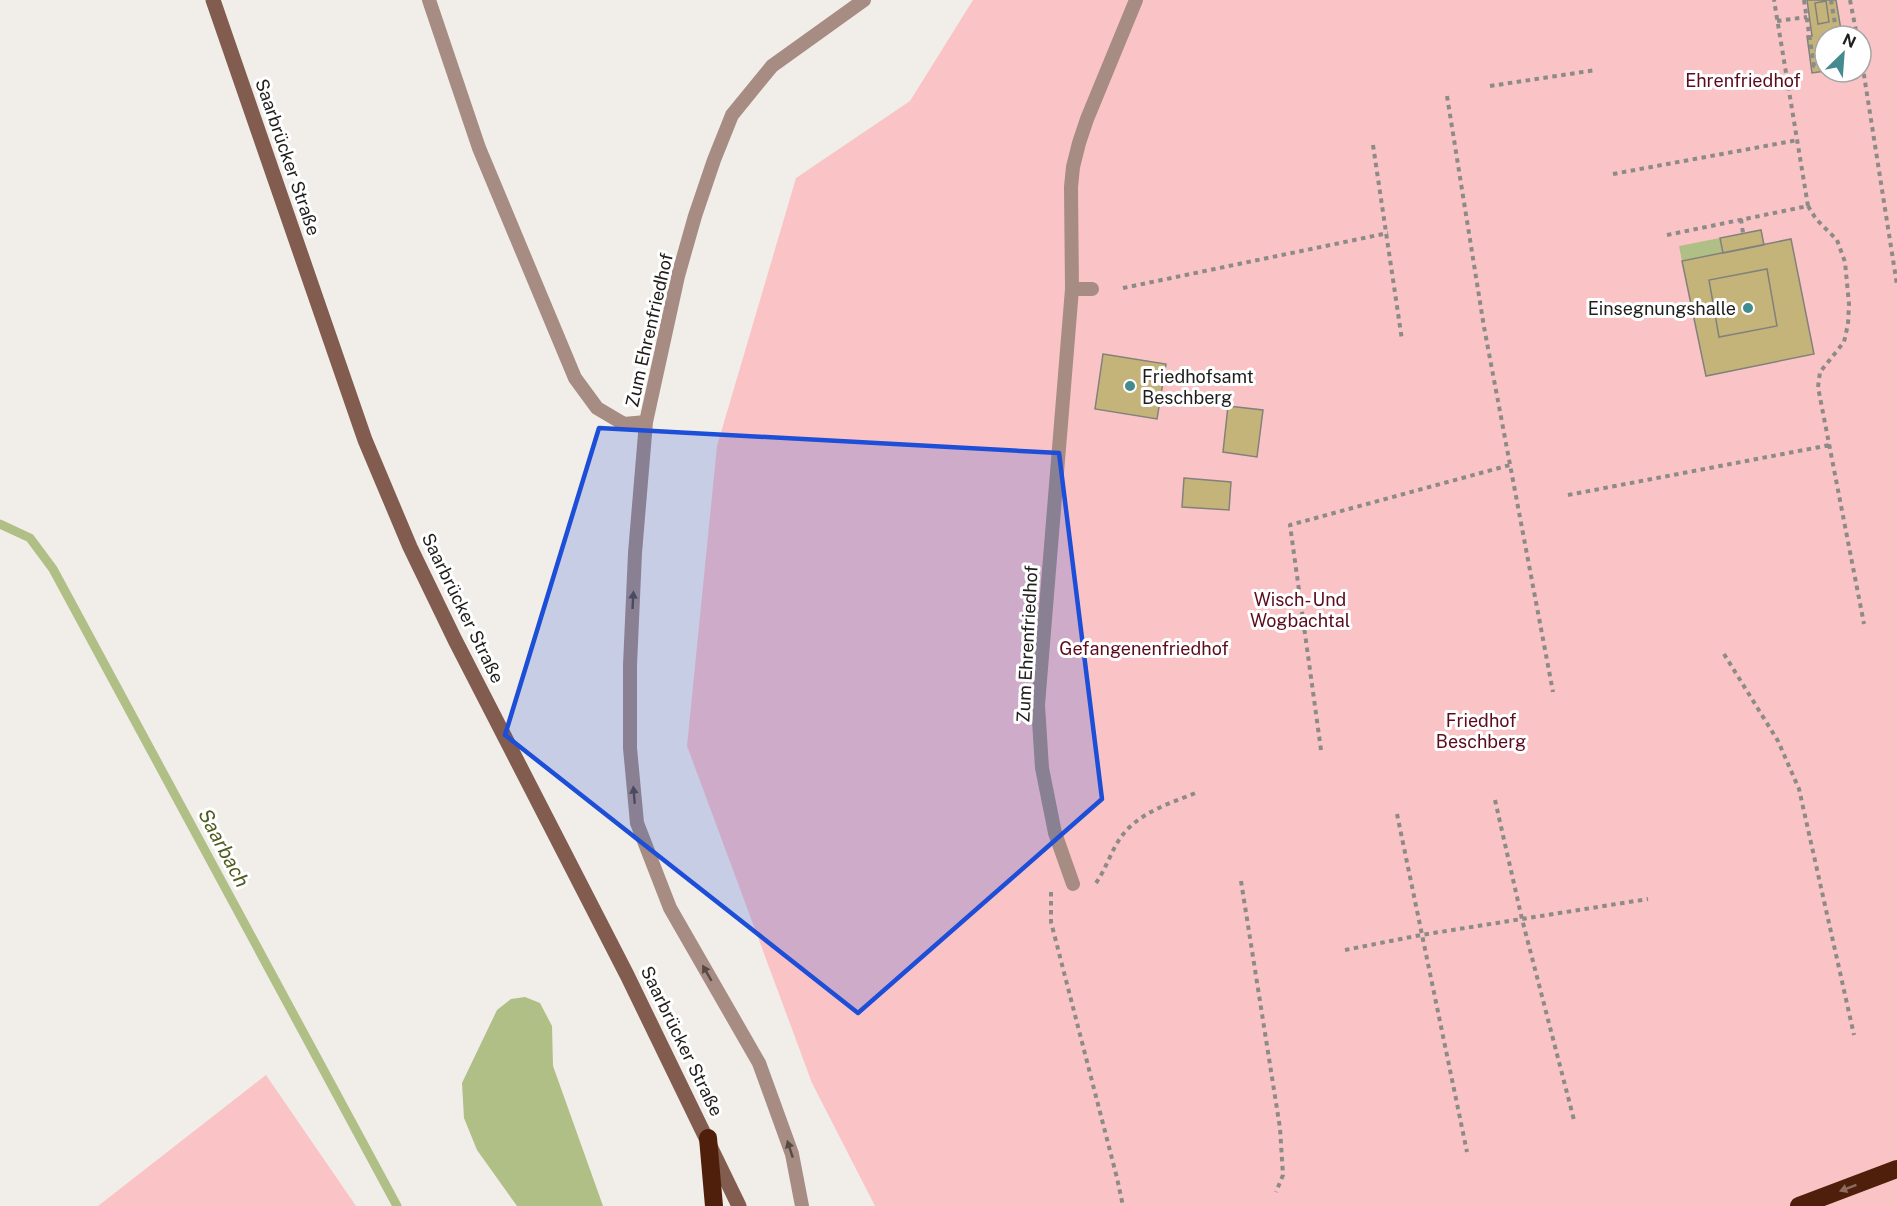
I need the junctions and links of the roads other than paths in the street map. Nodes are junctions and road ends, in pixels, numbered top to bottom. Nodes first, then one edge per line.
1 (213, 0) edge
2 (429, 0) edge
3 (864, 0) edge
4 (1136, 0) edge
5 (1072, 289) junction
6 (1092, 289) dead end
7 (646, 422) junction
8 (1074, 884) dead end
9 (708, 1138) junction
10 (1897, 1169) edge
11 (714, 1206) edge
12 (739, 1206) edge
13 (802, 1206) edge
14 (1799, 1206) edge

1 - 9 main road, Saarbrücker Straße
2 - 7 lane, Zum Ehrenfriedhof
3 - 7 lane, Zum Ehrenfriedhof
4 - 5 lane, Zum Ehrenfriedhof
5 - 6 lane
5 - 8 lane, Zum Ehrenfriedhof
13 -> 7 lane
9 - 11 highway
9 - 12 main road, Saarbrücker Straße
10 -> 14 highway

